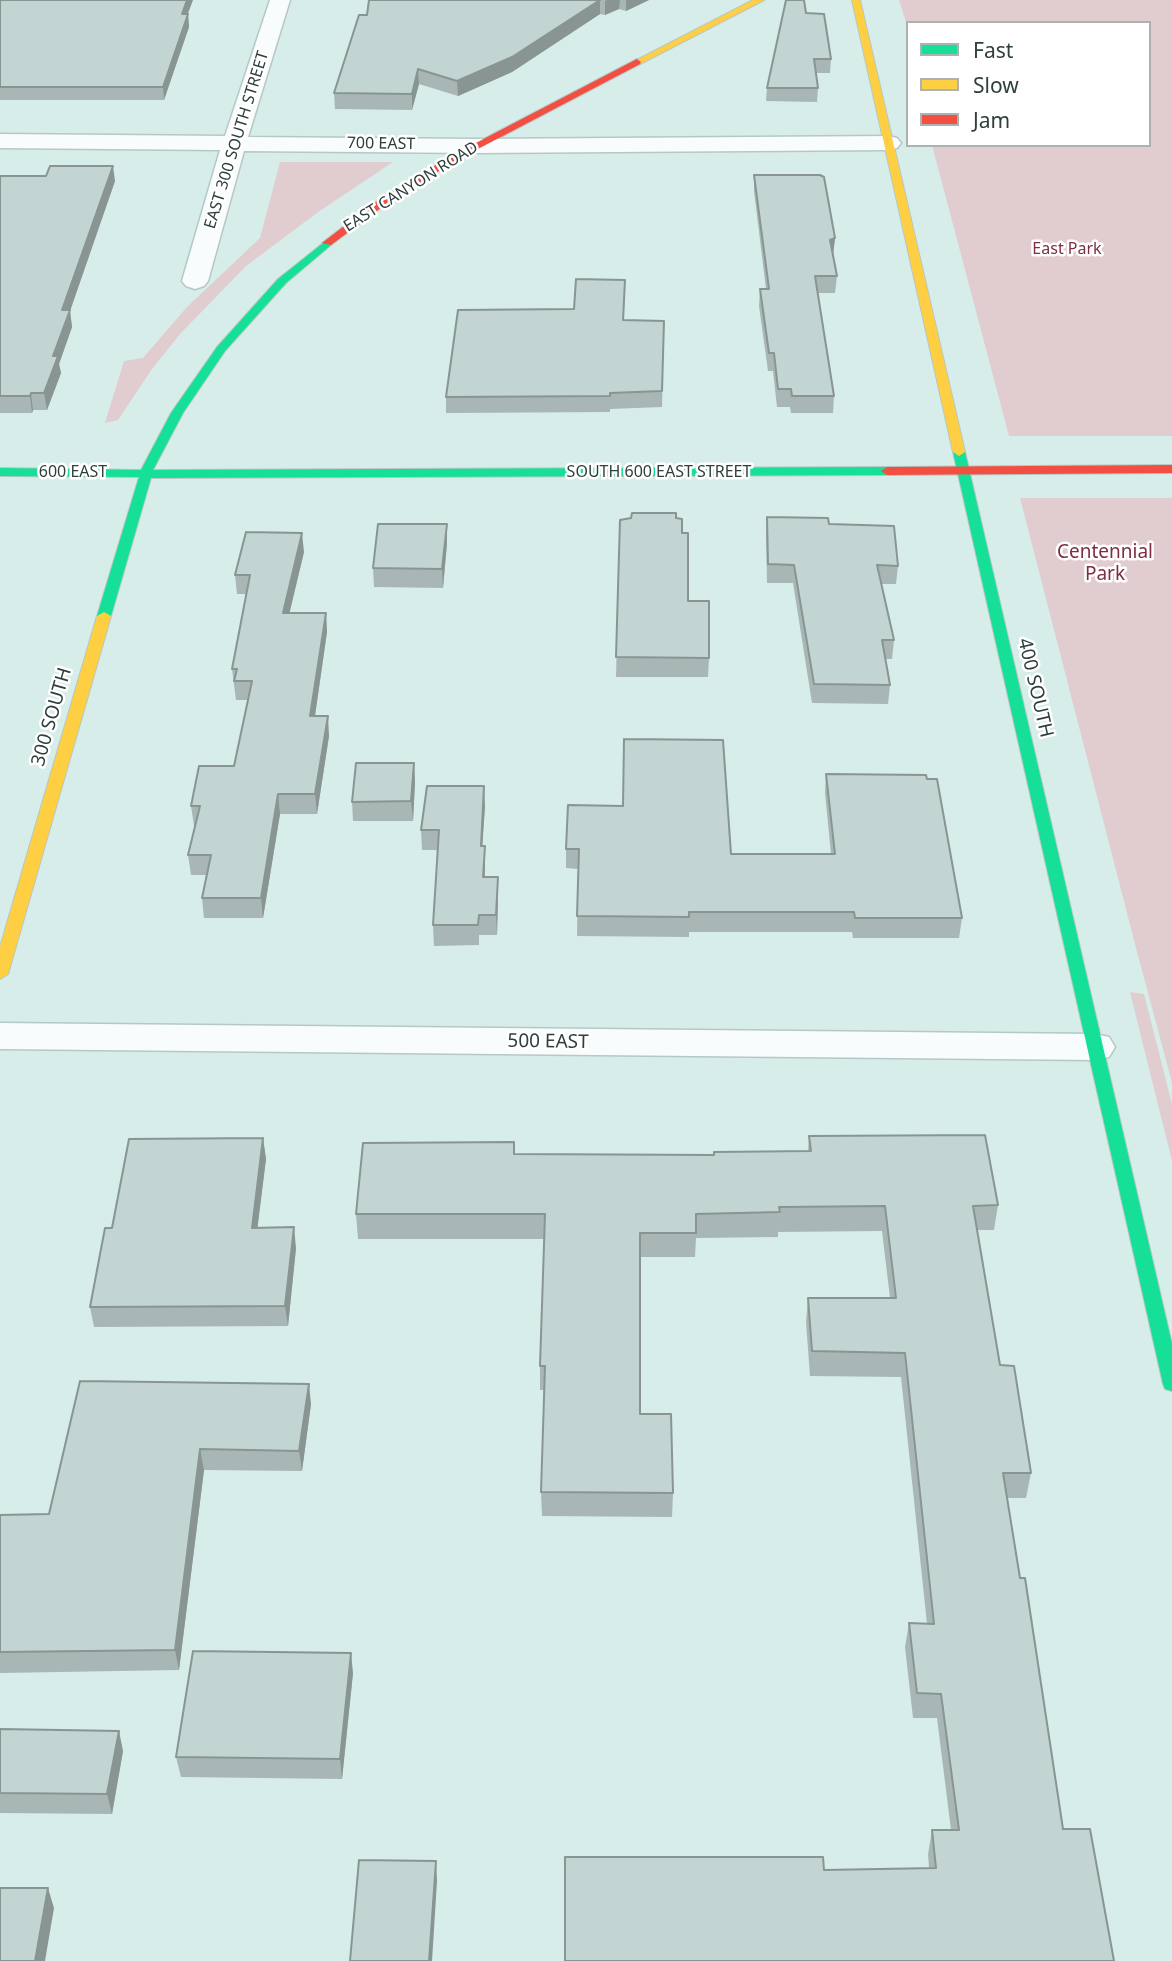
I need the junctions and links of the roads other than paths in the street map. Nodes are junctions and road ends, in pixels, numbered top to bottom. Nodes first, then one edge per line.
1 (281, 0) edge
2 (760, 0) edge
3 (856, 0) edge
4 (0, 141) edge
5 (234, 142) junction
6 (889, 144) junction
7 (475, 146) junction
8 (195, 281) dead end
9 (963, 469) junction
10 (1172, 469) edge
11 (0, 472) edge
12 (146, 472) junction
13 (0, 974) edge
14 (0, 1036) edge
15 (1095, 1046) junction
16 (1172, 1384) edge

1 - 5 street, EAST 300 SOUTH STREET
2 - 7 street, EAST CANYON ROAD
3 - 6 street, 400 SOUTH
4 - 5 street, 700 EAST
5 - 7 street, 700 EAST
5 - 8 street, EAST 300 SOUTH STREET
6 - 7 street, 700 EAST
6 - 9 street, 400 SOUTH
7 - 12 street, EAST CANYON ROAD
9 - 10 street, SOUTH 600 EAST STREET
9 - 12 street, SOUTH 600 EAST STREET
9 - 15 street, 400 SOUTH
11 - 12 street, 600 EAST
12 - 13 street, 300 SOUTH
14 - 15 street, 500 EAST
15 - 16 street, 400 SOUTH

